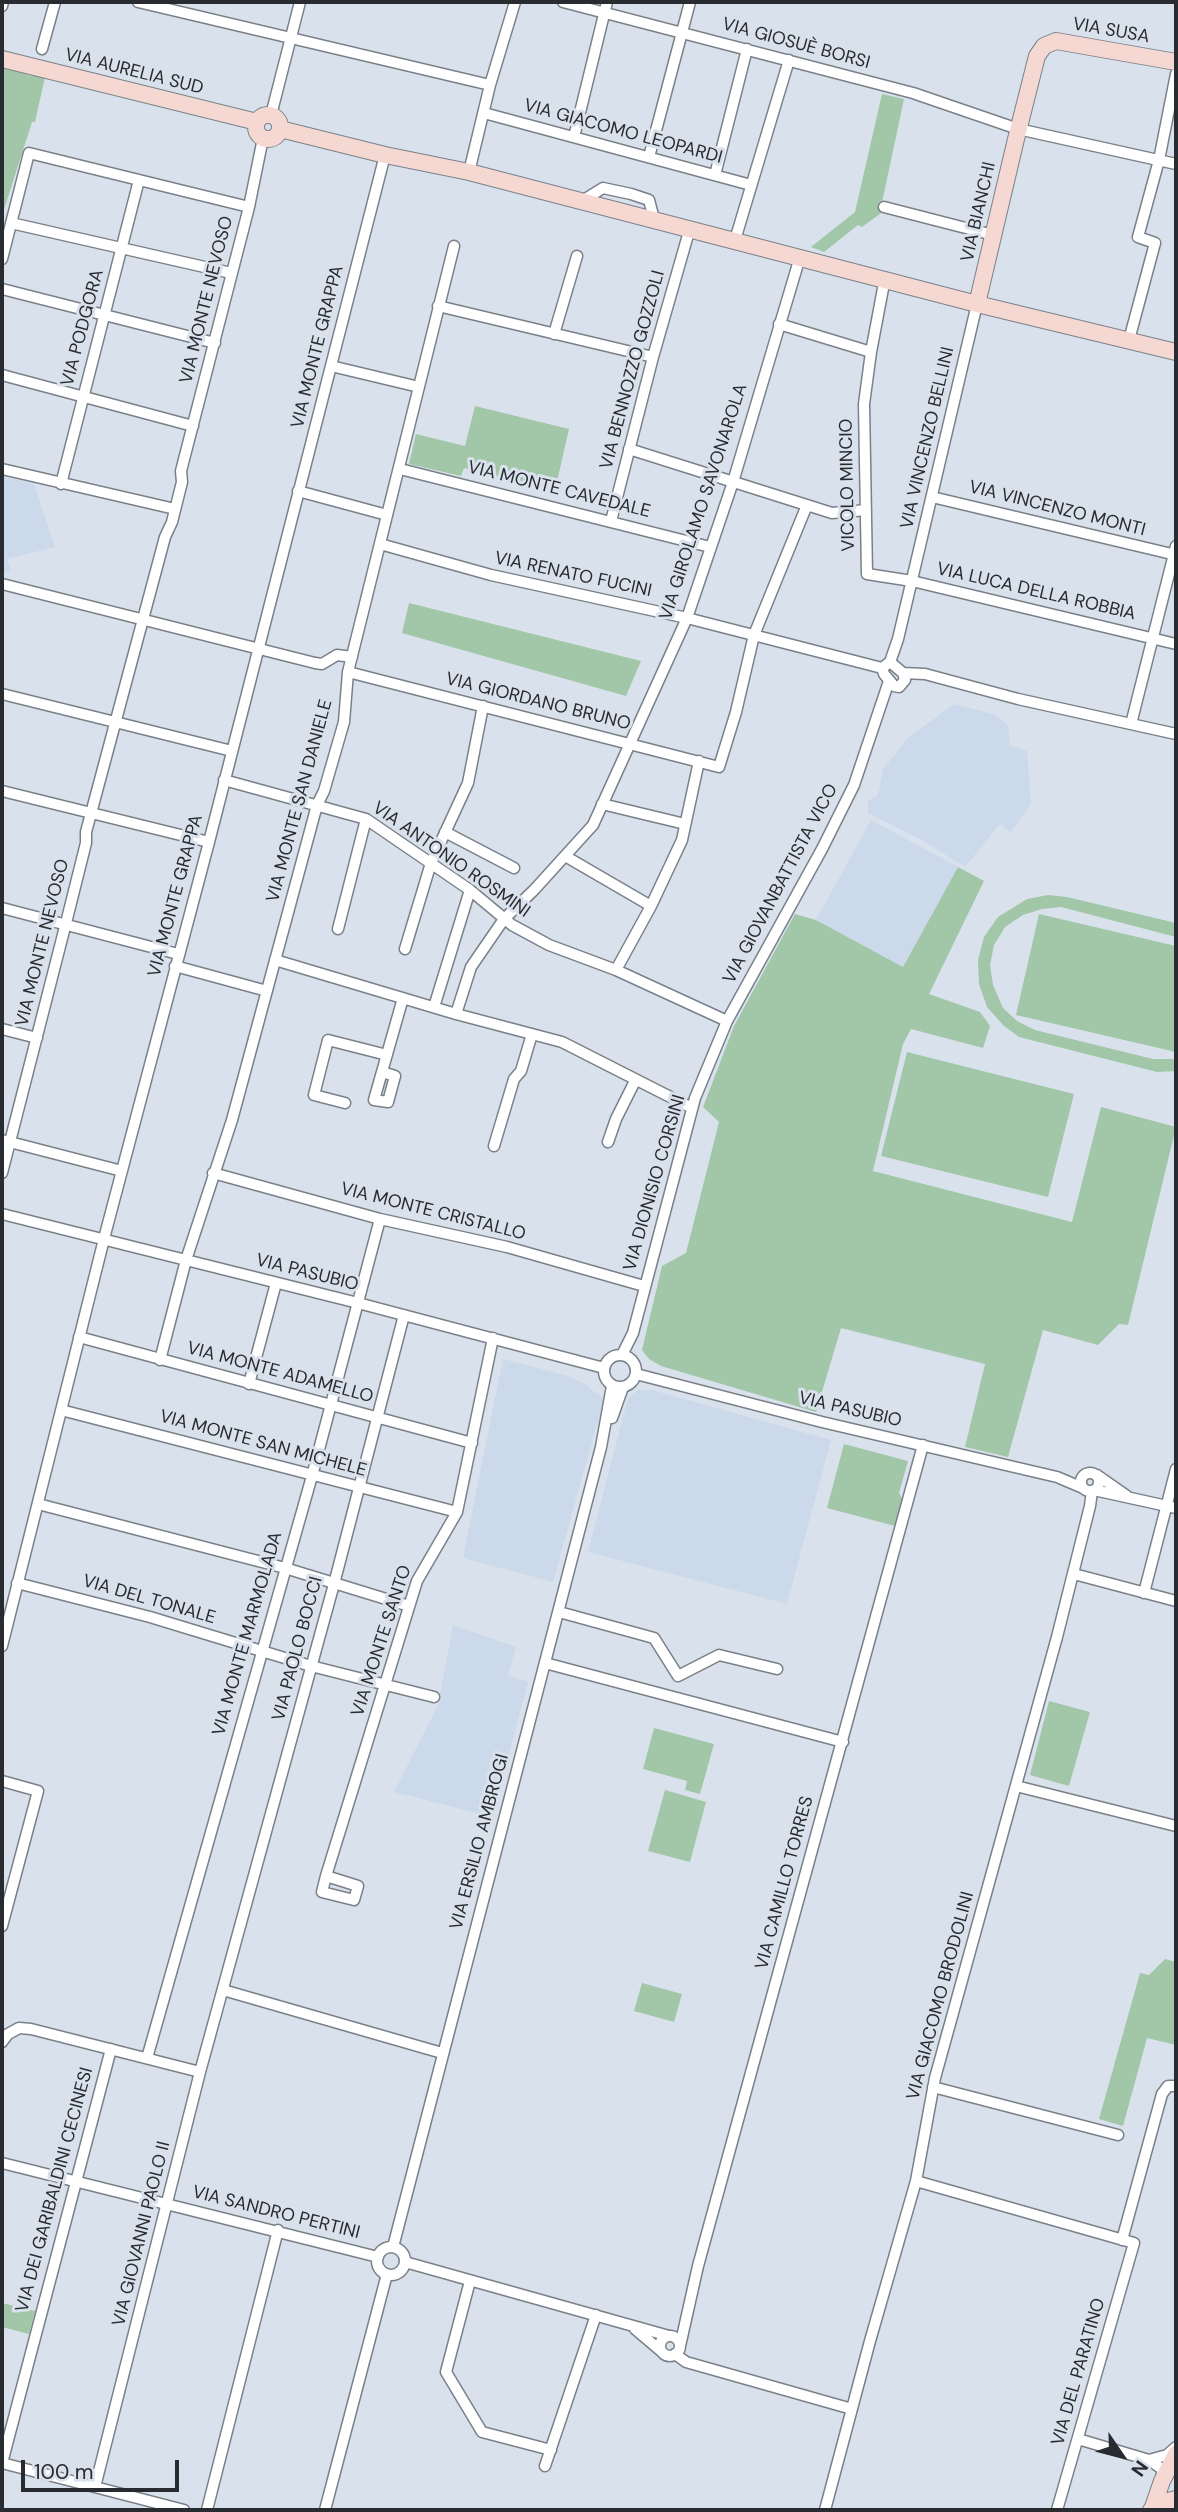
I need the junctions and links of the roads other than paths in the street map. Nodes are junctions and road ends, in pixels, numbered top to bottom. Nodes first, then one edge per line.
1 (55, 2) edge
2 (138, 2) edge
3 (300, 2) edge
4 (515, 2) edge
5 (564, 2) edge
6 (690, 2) edge
7 (606, 7) edge
8 (683, 33) junction
9 (292, 37) junction
10 (42, 49) dead end
11 (747, 49) junction
12 (2, 59) edge
13 (789, 60) junction
14 (1176, 62) edge
15 (1176, 74) edge
16 (490, 85) junction
17 (484, 113) junction
18 (264, 118) junction
19 (280, 129) junction
20 (1018, 129) junction
21 (574, 137) junction
22 (263, 138) junction
23 (385, 155) junction
24 (649, 157) junction
25 (1159, 159) junction
26 (1176, 164) edge
27 (469, 172) junction
28 (715, 175) junction
29 (139, 180) junction
30 (751, 185) junction
31 (249, 207) junction
32 (884, 207) dead end
33 (11, 223) junction
34 (690, 228) junction
35 (993, 235) junction
36 (735, 240) junction
37 (454, 246) dead end
38 (122, 247) junction
39 (577, 256) dead end
40 (800, 257) junction
41 (2, 259) edge
42 (231, 273) junction
43 (885, 278) junction
44 (2, 289) edge
45 (978, 304) junction
46 (438, 306) junction
47 (105, 315) junction
48 (779, 324) junction
49 (554, 334) junction
50 (1129, 340) junction
51 (215, 343) junction
52 (871, 352) junction
53 (1176, 352) edge
54 (653, 357) junction
55 (331, 366) junction
56 (2, 375) edge
57 (419, 387) junction
58 (83, 397) junction
59 (193, 426) junction
60 (629, 449) junction
61 (400, 468) junction
62 (2, 469) edge
63 (733, 482) junction
64 (61, 484) junction
65 (298, 491) junction
66 (932, 496) junction
67 (807, 505) junction
68 (171, 508) junction
69 (866, 510) junction
70 (387, 515) junction
71 (611, 521) junction
72 (380, 544) junction
73 (710, 547) junction
74 (1176, 552) edge
75 (912, 581) junction
76 (2, 584) edge
77 (687, 618) junction
78 (143, 621) junction
79 (754, 635) junction
80 (1153, 638) junction
81 (1176, 644) edge
82 (257, 650) junction
83 (352, 657) junction
84 (886, 665) junction
85 (348, 672) junction
86 (903, 673) junction
87 (889, 681) junction
88 (2, 694) edge
89 (483, 706) junction
90 (116, 722) junction
91 (1131, 724) junction
92 (1176, 734) edge
93 (629, 744) junction
94 (232, 751) junction
95 (699, 761) junction
96 (224, 780) junction
97 (2, 791) edge
98 (602, 804) junction
99 (317, 806) junction
100 (94, 814) junction
101 (366, 819) junction
102 (685, 824) junction
103 (445, 832) junction
104 (209, 842) junction
105 (565, 856) junction
106 (431, 863) junction
107 (514, 868) dead end
108 (470, 890) junction
109 (650, 906) junction
110 (2, 908) edge
111 (504, 919) junction
112 (66, 924) junction
113 (338, 929) dead end
114 (405, 949) dead end
115 (178, 954) junction
116 (275, 960) junction
117 (175, 966) junction
118 (616, 970) junction
119 (267, 991) junction
120 (403, 998) junction
121 (434, 1007) junction
122 (456, 1014) junction
123 (727, 1021) junction
124 (2, 1029) edge
125 (532, 1034) junction
126 (37, 1038) junction
127 (387, 1055) junction
128 (382, 1072) dead end
129 (635, 1081) junction
130 (345, 1103) dead end
131 (692, 1108) junction
132 (6, 1141) edge
133 (608, 1142) dead end
134 (495, 1146) dead end
135 (121, 1171) junction
136 (2, 1173) edge
137 (213, 1173) junction
138 (2, 1214) edge
139 (380, 1219) junction
140 (104, 1239) junction
141 (186, 1260) junction
142 (276, 1283) junction
143 (644, 1286) junction
144 (358, 1303) junction
145 (404, 1315) junction
146 (79, 1337) junction
147 (492, 1338) junction
148 (622, 1355) junction
149 (160, 1360) junction
150 (604, 1368) junction
151 (636, 1374) junction
152 (249, 1384) junction
153 (617, 1387) junction
154 (331, 1406) junction
155 (61, 1410) junction
156 (378, 1418) junction
157 (472, 1443) junction
158 (923, 1446) junction
159 (1176, 1469) edge
160 (1091, 1474) junction
161 (312, 1476) junction
162 (1057, 1477) junction
163 (359, 1487) junction
164 (1090, 1489) junction
165 (1127, 1496) junction
166 (38, 1504) junction
167 (1171, 1507) edge
168 (457, 1512) junction
169 (285, 1568) junction
170 (1074, 1574) junction
171 (17, 1583) junction
172 (334, 1584) junction
173 (1144, 1593) junction
174 (1176, 1601) edge
175 (409, 1606) junction
176 (559, 1612) junction
177 (2, 1646) edge
178 (262, 1651) junction
179 (545, 1663) junction
180 (311, 1666) junction
181 (778, 1669) dead end
182 (385, 1684) junction
183 (433, 1697) dead end
184 (843, 1742) junction
185 (2, 1781) edge
186 (1016, 1786) junction
187 (1176, 1826) edge
188 (326, 1876) dead end
189 (2, 1926) edge
190 (223, 1990) junction
191 (2, 2042) edge
192 (111, 2049) junction
193 (442, 2053) junction
194 (147, 2058) junction
195 (200, 2072) junction
196 (1176, 2086) edge
197 (933, 2087) junction
198 (1118, 2135) dead end
199 (2, 2163) edge
200 (76, 2181) junction
201 (916, 2181) junction
202 (168, 2203) junction
203 (278, 2231) junction
204 (1122, 2240) junction
205 (393, 2247) junction
206 (378, 2257) junction
207 (405, 2262) junction
208 (387, 2274) junction
209 (470, 2281) junction
210 (596, 2315) junction
211 (630, 2325) junction
212 (676, 2340) junction
213 (661, 2351) junction
214 (852, 2409) junction
215 (1078, 2439) junction
216 (1176, 2447) edge
217 (551, 2450) junction
218 (1176, 2454) edge
219 (1149, 2460) junction
220 (2, 2463) edge
221 (545, 2466) dead end
222 (1162, 2481) junction
223 (95, 2487) junction
224 (1176, 2499) edge
225 (184, 2510) edge
226 (207, 2510) edge
227 (325, 2510) edge
228 (825, 2510) edge
229 (1057, 2510) edge
230 (1152, 2510) edge

1 - 10 street
2 - 9 street
3 - 9 street
4 - 16 street
5 - 7 street, VIA GIOSUÈ BORSI
6 - 8 street
7 - 8 street, VIA GIOSUÈ BORSI
7 - 21 street
8 - 11 street, VIA GIOSUÈ BORSI
8 - 24 street
9 - 16 street
9 - 18 street
11 - 13 street, VIA GIOSUÈ BORSI
11 - 28 street
12 - 18 street, VIA AURELIA SUD
13 - 20 street, VIA GIOSUÈ BORSI
13 - 30 street
14 - 20 street, VIA SUSA
15 - 25 street
16 - 17 street
17 - 21 street, VIA GIACOMO LEOPARDI
17 - 27 street
18 - 19 street
18 - 22 street
19 - 22 street
19 - 23 street
20 - 25 street, VIA GIOSUÈ BORSI
20 - 35 street, VIA BIANCHI
21 - 24 street, VIA GIACOMO LEOPARDI
22 - 31 street, VIA MONTE NEVOSO
23 - 27 street
23 - 55 street, VIA MONTE GRAPPA
24 - 28 street, VIA GIACOMO LEOPARDI
25 - 26 street, VIA GIOSUÈ BORSI
25 - 50 street
27 - 34 street
28 - 30 street, VIA GIACOMO LEOPARDI
29 - 31 street
29 - 33 street
29 - 38 street, VIA PODGORA
30 - 36 street
31 - 42 street, VIA MONTE NEVOSO
32 - 35 street
33 - 38 street
33 - 41 street
34 - 36 street
34 - 54 street, VIA BENNOZZO GOZZOLI
35 - 45 street, VIA BIANCHI
36 - 40 street
37 - 46 street, VIA MONTE SAN DANIELE
38 - 42 street
38 - 47 street, VIA PODGORA
39 - 49 street
40 - 43 street
40 - 48 street, VIA GIROLAMO SAVONAROLA
42 - 51 street, VIA MONTE NEVOSO
43 - 45 street
43 - 52 street, VICOLO MINCIO
44 - 47 street
45 - 50 street
45 - 66 street, VIA VINCENZO BELLINI
46 - 49 street
46 - 57 street, VIA MONTE SAN DANIELE
47 - 51 street
47 - 58 street, VIA PODGORA
48 - 52 street
48 - 63 street, VIA GIROLAMO SAVONAROLA
49 - 54 street
50 - 53 street
51 - 59 street, VIA MONTE NEVOSO
52 - 69 street, VICOLO MINCIO
54 - 60 street, VIA BENNOZZO GOZZOLI
55 - 57 street
55 - 65 street, VIA MONTE GRAPPA
56 - 58 street
57 - 61 street, VIA MONTE SAN DANIELE
58 - 59 street
58 - 64 street, VIA PODGORA
59 - 68 street, VIA MONTE NEVOSO
60 - 63 street
60 - 71 street, VIA BENNOZZO GOZZOLI
61 - 70 street, VIA MONTE SAN DANIELE
61 - 71 street, VIA MONTE CAVEDALE
62 - 64 street
63 - 67 street
63 - 73 street, VIA GIROLAMO SAVONAROLA
64 - 68 street
65 - 70 street
65 - 82 street, VIA MONTE GRAPPA
66 - 74 street, VIA VINCENZO MONTI
66 - 75 street, VIA VINCENZO BELLINI
67 - 69 street
67 - 79 street
68 - 78 street, VIA MONTE NEVOSO
69 - 75 street, VICOLO MINCIO
70 - 72 street, VIA MONTE SAN DANIELE
71 - 73 street, VIA MONTE CAVEDALE
72 - 77 street, VIA RENATO FUCINI
72 - 83 street, VIA MONTE SAN DANIELE
73 - 77 street, VIA GIROLAMO SAVONAROLA
74 - 80 street
75 - 80 street, VIA LUCA DELLA ROBBIA
75 - 84 street
76 - 78 street
77 - 79 street, VIA RENATO FUCINI
77 - 93 street, VIA GIROLAMO SAVONAROLA
78 - 82 street
78 - 90 street, VIA MONTE NEVOSO
79 - 84 street, VIA RENATO FUCINI
79 - 95 street, VIA GIORDANO BRUNO
80 - 81 street, VIA LUCA DELLA ROBBIA
80 - 91 street
82 - 83 street
82 - 94 street, VIA MONTE GRAPPA
83 - 85 street, VIA MONTE SAN DANIELE
84 - 86 street
84 - 87 street
85 - 89 street, VIA GIORDANO BRUNO
85 - 99 street, VIA MONTE SAN DANIELE
86 - 87 street
86 - 91 street
87 - 123 street, VIA GIOVANBATTISTA VICO
88 - 90 street
89 - 93 street, VIA GIORDANO BRUNO
89 - 103 street
90 - 94 street
90 - 100 street, VIA MONTE NEVOSO
91 - 92 street
93 - 95 street, VIA GIORDANO BRUNO
93 - 98 street, VIA GIROLAMO SAVONAROLA
94 - 96 street, VIA MONTE GRAPPA
95 - 102 street
96 - 99 street, VIA ANTONIO ROSMINI
96 - 104 street, VIA MONTE GRAPPA
97 - 100 street
98 - 102 street
98 - 105 street, VIA GIROLAMO SAVONAROLA
99 - 101 street, VIA ANTONIO ROSMINI
99 - 116 street, VIA MONTE SAN DANIELE
100 - 104 street
100 - 112 street, VIA MONTE NEVOSO
101 - 106 street, VIA ANTONIO ROSMINI
101 - 113 street
102 - 109 street
103 - 106 street
103 - 107 street
104 - 115 street, VIA MONTE GRAPPA
105 - 109 street
105 - 111 street, VIA GIROLAMO SAVONAROLA
106 - 108 street, VIA ANTONIO ROSMINI
106 - 114 street
108 - 111 street, VIA ANTONIO ROSMINI
108 - 121 street
109 - 118 street
110 - 112 street
111 - 118 street, VIA ANTONIO ROSMINI
111 - 122 street, VIA GIROLAMO SAVONAROLA
112 - 115 street
112 - 126 street, VIA MONTE NEVOSO
115 - 117 street, VIA MONTE GRAPPA
116 - 119 street, VIA MONTE SAN DANIELE
116 - 120 street
117 - 119 street
117 - 135 street, VIA MONTE GRAPPA
118 - 123 street, VIA ANTONIO ROSMINI
119 - 137 street, VIA MONTE SAN DANIELE
120 - 121 street
120 - 127 street
121 - 122 street
122 - 125 street
123 - 131 street, VIA DIONISIO CORSINI
124 - 126 street
125 - 129 street
125 - 134 street
126 - 132 street, VIA MONTE NEVOSO
127 - 128 street
127 - 130 street
129 - 131 street
129 - 133 street
131 - 143 street, VIA DIONISIO CORSINI
132 - 135 street
132 - 136 street, VIA MONTE NEVOSO
135 - 140 street, VIA MONTE GRAPPA
137 - 139 street, VIA MONTE CRISTALLO
137 - 141 street, VIA MONTE SAN DANIELE
138 - 140 street, VIA PASUBIO
139 - 143 street, VIA MONTE CRISTALLO
139 - 144 street, VIA MONTE MARMOLADA
140 - 141 street, VIA PASUBIO
140 - 146 street, VIA MONTE GRAPPA
141 - 142 street, VIA PASUBIO
141 - 149 street, VIA MONTE SAN DANIELE
142 - 144 street, VIA PASUBIO
142 - 152 street
143 - 148 street, VIA DIONISIO CORSINI
144 - 145 street, VIA PASUBIO
144 - 154 street, VIA MONTE MARMOLADA
145 - 147 street, VIA PASUBIO
145 - 156 street, VIA PAOLO BOCCI
146 - 149 street, VIA MONTE ADAMELLO
146 - 155 street, VIA MONTE GRAPPA
147 - 150 street, VIA PASUBIO
147 - 157 street, VIA MONTE SANTO
148 - 150 street
148 - 151 street
149 - 152 street, VIA MONTE ADAMELLO
150 - 153 street
151 - 153 street
151 - 158 street, VIA PASUBIO
152 - 154 street, VIA MONTE ADAMELLO
153 - 176 street, VIA ERSILIO AMBROGI
154 - 156 street, VIA MONTE ADAMELLO
154 - 161 street, VIA MONTE MARMOLADA
155 - 161 street, VIA MONTE SAN MICHELE
155 - 166 street, VIA MONTE GRAPPA
156 - 157 street, VIA MONTE ADAMELLO
156 - 163 street, VIA PAOLO BOCCI
157 - 168 street, VIA MONTE SANTO
158 - 162 street, VIA PASUBIO
158 - 184 street, VIA CAMILLO TORRES
159 - 167 street
160 - 162 street, VIA PASUBIO
160 - 164 street
160 - 164 street
160 - 165 street, VIA PASUBIO
161 - 163 street, VIA MONTE SAN MICHELE
161 - 169 street, VIA MONTE MARMOLADA
162 - 164 street, VIA PASUBIO
163 - 168 street, VIA MONTE SAN MICHELE
163 - 172 street, VIA PAOLO BOCCI
164 - 165 street, VIA PASUBIO
164 - 170 street, VIA GIACOMO BRODOLINI
165 - 167 street, VIA PASUBIO
166 - 169 street
166 - 171 street, VIA MONTE GRAPPA
167 - 173 street
168 - 175 street, VIA MONTE SANTO
169 - 172 street
169 - 178 street, VIA MONTE MARMOLADA
170 - 173 street
170 - 186 street, VIA GIACOMO BRODOLINI
171 - 177 street, VIA MONTE GRAPPA
171 - 178 street, VIA DEL TONALE
172 - 175 street
172 - 180 street, VIA PAOLO BOCCI
173 - 174 street
175 - 182 street, VIA MONTE SANTO
176 - 179 street, VIA ERSILIO AMBROGI
176 - 181 street
178 - 180 street, VIA DEL TONALE
178 - 194 street, VIA MONTE MARMOLADA
179 - 184 street
179 - 193 street, VIA ERSILIO AMBROGI
180 - 182 street, VIA DEL TONALE
180 - 190 street, VIA PAOLO BOCCI
182 - 183 street, VIA DEL TONALE
182 - 188 street, VIA MONTE SANTO
184 - 212 street, VIA CAMILLO TORRES
185 - 189 street
186 - 187 street
186 - 197 street, VIA GIACOMO BRODOLINI
190 - 193 street
190 - 195 street, VIA GIOVANNI PAOLO II
191 - 192 street
192 - 194 street
192 - 200 street, VIA DEI GARIBALDINI CECINESI
193 - 205 street, VIA ERSILIO AMBROGI
194 - 195 street
195 - 202 street, VIA GIOVANNI PAOLO II
196 - 204 street
197 - 198 street
197 - 201 street, VIA GIACOMO BRODOLINI
199 - 200 street, VIA SANDRO PERTINI
200 - 202 street, VIA SANDRO PERTINI
200 - 220 street, VIA DEI GARIBALDINI CECINESI
201 - 204 street
201 - 214 street, VIA GIACOMO BRODOLINI
202 - 203 street, VIA SANDRO PERTINI
202 - 223 street, VIA GIOVANNI PAOLO II
203 - 206 street, VIA SANDRO PERTINI
203 - 226 street
204 - 215 street, VIA DEL PARATINO
205 - 206 street
205 - 207 street
206 - 208 street
207 - 208 street
207 - 209 street
208 - 227 street
209 - 210 street
209 - 217 street
210 - 211 street
210 - 217 street
211 - 212 street
211 - 213 street
212 - 213 street
212 - 213 street, VIA CAMILLO TORRES
212 - 214 street
214 - 228 street, VIA GIACOMO BRODOLINI
215 - 219 street
215 - 229 street, VIA DEL PARATINO
216 - 219 street
217 - 221 street
218 - 222 street
219 - 222 street
220 - 223 street
222 - 230 street
223 - 225 street
224 - 230 street

